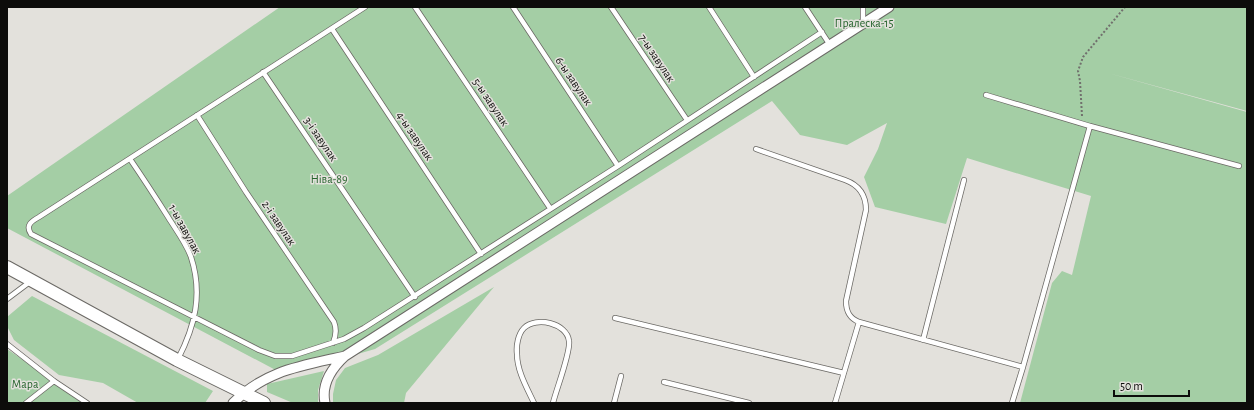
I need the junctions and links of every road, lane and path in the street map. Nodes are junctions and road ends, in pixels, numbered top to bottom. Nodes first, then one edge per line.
1 (365, 7) edge
2 (415, 7) edge
3 (513, 7) edge
4 (611, 7) edge
5 (709, 7) edge
6 (805, 7) edge
7 (863, 7) edge
8 (889, 7) edge
9 (1125, 7) edge
10 (863, 23) junction
11 (332, 29) junction
12 (822, 32) junction
13 (830, 45) junction
14 (264, 72) junction
15 (754, 77) junction
16 (986, 95) dead end
17 (197, 115) junction
18 (686, 120) junction
19 (1082, 123) junction
20 (1090, 126) junction
21 (756, 149) dead end
22 (130, 159) junction
23 (618, 166) junction
24 (1240, 166) dead end
25 (964, 180) dead end
26 (550, 208) junction
27 (481, 254) junction
28 (7, 267) edge
29 (33, 280) junction
30 (415, 296) junction
31 (7, 299) edge
32 (195, 318) junction
33 (615, 318) dead end
34 (859, 322) junction
35 (923, 340) junction
36 (333, 343) junction
37 (7, 344) edge
38 (345, 356) junction
39 (177, 360) junction
40 (1023, 367) junction
41 (844, 373) junction
42 (621, 376) dead end
43 (54, 381) junction
44 (664, 382) dead end
45 (244, 392) junction
46 (26, 403) edge
47 (87, 403) edge
48 (232, 403) edge
49 (264, 403) edge
50 (324, 403) edge
51 (534, 403) edge
52 (553, 403) edge
53 (614, 403) edge
54 (749, 403) edge
55 (835, 403) edge
56 (1012, 403) edge

1 - 11 lane
2 - 26 lane, 5-ы завулак
3 - 23 lane, 6-ы завулак
4 - 18 lane, 7-ы завулак
5 - 15 lane
6 - 12 lane
7 - 10 lane
8 - 10 street
9 - 19 path
10 - 13 street
11 - 14 lane
11 - 27 lane, 4-ы завулак
12 - 13 lane
12 - 15 lane
13 - 38 street
14 - 17 lane
14 - 30 lane, 3-і завулак
15 - 18 lane
16 - 19 lane
17 - 22 lane
17 - 36 lane, 2-і завулак
18 - 23 lane
19 - 20 lane
20 - 24 lane
20 - 40 lane
21 - 34 lane
22 - 32 lane, 1-ы завулак
22 - 32 lane
23 - 26 lane
25 - 35 lane
26 - 27 lane
27 - 30 lane
28 - 29 street
29 - 31 lane
29 - 39 street
30 - 36 lane
32 - 36 lane
32 - 39 lane, 1-ы завулак
33 - 41 lane
34 - 35 lane
34 - 41 lane
35 - 40 lane
37 - 43 lane
38 - 45 street
38 - 50 street
39 - 45 street
40 - 56 lane
41 - 55 lane
42 - 53 lane
43 - 46 lane
43 - 47 lane
44 - 54 lane
45 - 48 street
45 - 49 street
51 - 52 lane

